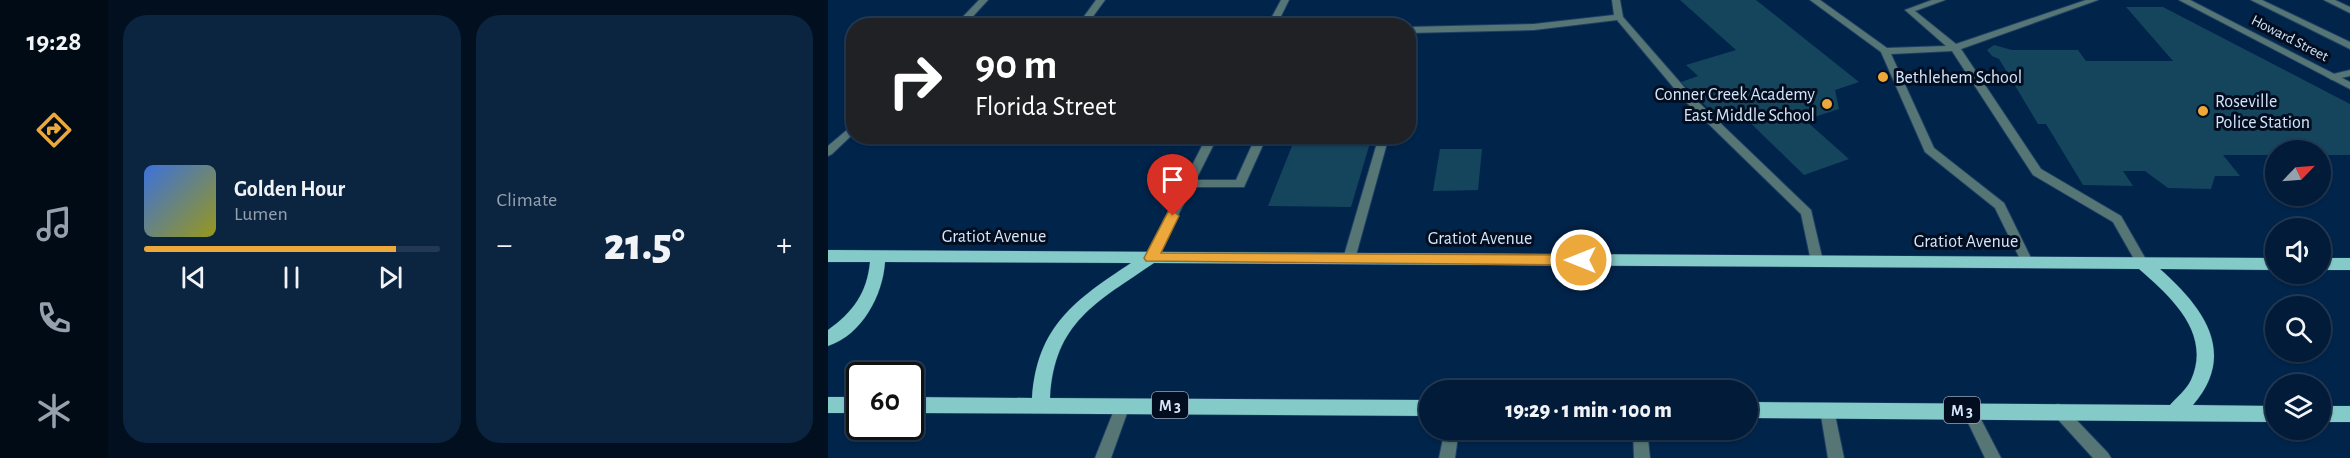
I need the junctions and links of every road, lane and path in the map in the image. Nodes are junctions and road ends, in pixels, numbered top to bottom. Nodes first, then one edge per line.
1 (984, 0) edge
2 (1101, 0) edge
3 (1285, 0) edge
4 (1616, 0) edge
5 (1814, 0) edge
6 (1941, 0) edge
7 (2094, 0) edge
8 (2183, 0) edge
9 (2255, 0) edge
10 (2328, 0) edge
11 (2350, 10) edge
12 (1619, 17) junction
13 (966, 18) edge
14 (1088, 18) edge
15 (1275, 18) edge
16 (1416, 30) edge
17 (2350, 46) edge
18 (1955, 48) junction
19 (1885, 51) junction
20 (2350, 73) edge
21 (2332, 77) junction
22 (2350, 86) edge
23 (846, 135) edge
24 (1210, 144) edge
25 (1258, 144) edge
26 (1382, 144) edge
27 (828, 152) edge
28 (1189, 184) junction
29 (828, 256) edge
30 (878, 256) junction
31 (1151, 258) junction
32 (1349, 259) junction
33 (1817, 261) junction
34 (2027, 262) junction
35 (2142, 263) junction
36 (2265, 264) edge
37 (2331, 264) edge
38 (2350, 264) edge
39 (828, 339) edge
40 (828, 405) edge
41 (846, 405) edge
42 (924, 405) edge
43 (1041, 405) junction
44 (1123, 405) junction
45 (1419, 408) edge
46 (1758, 410) edge
47 (1827, 410) junction
48 (1970, 410) junction
49 (2058, 410) junction
50 (2176, 412) junction
51 (2265, 414) edge
52 (2331, 414) edge
53 (2350, 414) edge
54 (1450, 440) edge
55 (1641, 440) edge
56 (1103, 458) edge
57 (1447, 458) edge
58 (1642, 458) edge
59 (1836, 458) edge
60 (1993, 458) edge
61 (2103, 458) edge

1 - 13 street
2 - 14 street
3 - 15 street
4 - 12 street
5 - 19 street
6 - 18 street
7 - 18 street
8 - 21 street, Howard Street
9 - 17 street
10 - 11 street
12 - 16 street
12 - 33 street
18 - 19 street
18 - 35 street
19 - 34 street
20 - 21 street
21 - 22 street, Howard Street
23 - 27 street
24 - 28 street
25 - 28 street
26 - 32 street
28 - 31 street
29 - 30 main road, Gratiot Avenue
30 - 31 main road, Gratiot Avenue
30 - 39 main road
31 - 32 main road, Gratiot Avenue
31 - 43 main road
32 - 33 main road, Gratiot Avenue
33 - 34 main road, Gratiot Avenue
34 - 35 main road, Gratiot Avenue
35 - 36 main road, Gratiot Avenue
35 - 50 main road
37 - 38 main road
40 - 41 main road
42 - 43 main road, M 3
43 - 44 main road, M 3
44 - 45 main road, M 3
44 - 56 street
46 - 47 main road, M 3
47 - 48 main road, M 3
47 - 59 street
48 - 49 main road, M 3
48 - 60 street
49 - 50 main road, M 3
49 - 61 street
50 - 51 main road, M 3
52 - 53 main road
54 - 57 street
55 - 58 street

